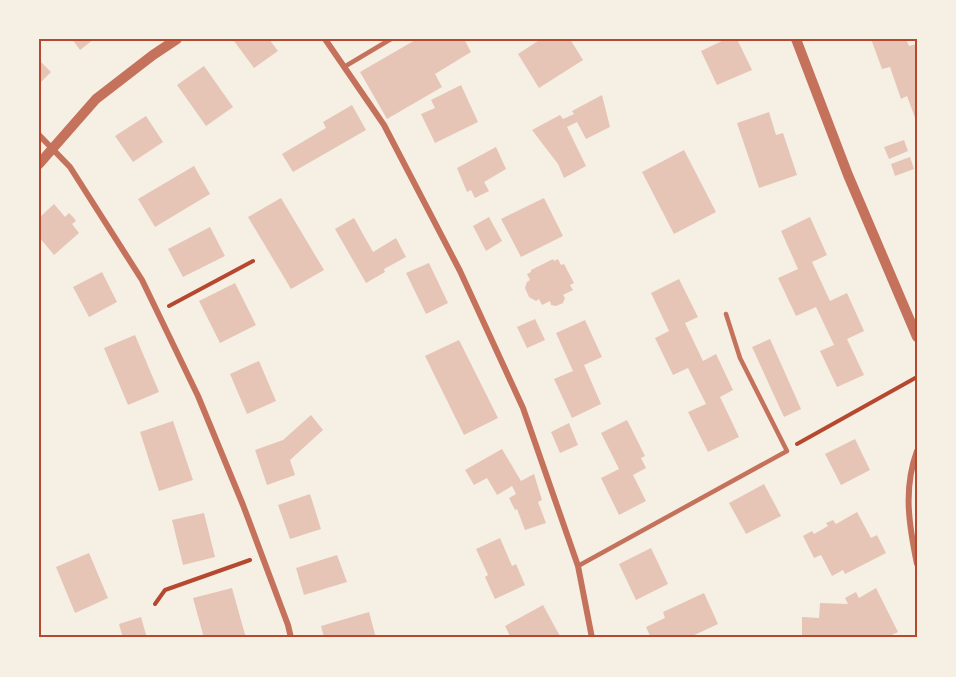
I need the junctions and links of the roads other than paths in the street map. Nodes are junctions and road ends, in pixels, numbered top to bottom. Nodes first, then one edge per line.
1 (177, 39) edge
2 (325, 39) edge
3 (391, 39) edge
4 (796, 39) edge
5 (344, 67) junction
6 (39, 135) edge
7 (53, 148) junction
8 (39, 164) edge
9 (726, 314) dead end
10 (917, 337) edge
11 (917, 451) edge
12 (917, 564) edge
13 (578, 566) junction
14 (291, 638) edge
15 (592, 638) edge

1 - 7 street
2 - 5 street
3 - 5 lane
4 - 10 street
5 - 13 street
6 - 7 street
7 - 8 street
7 - 14 street
9 - 13 lane
11 - 12 street
13 - 15 street

